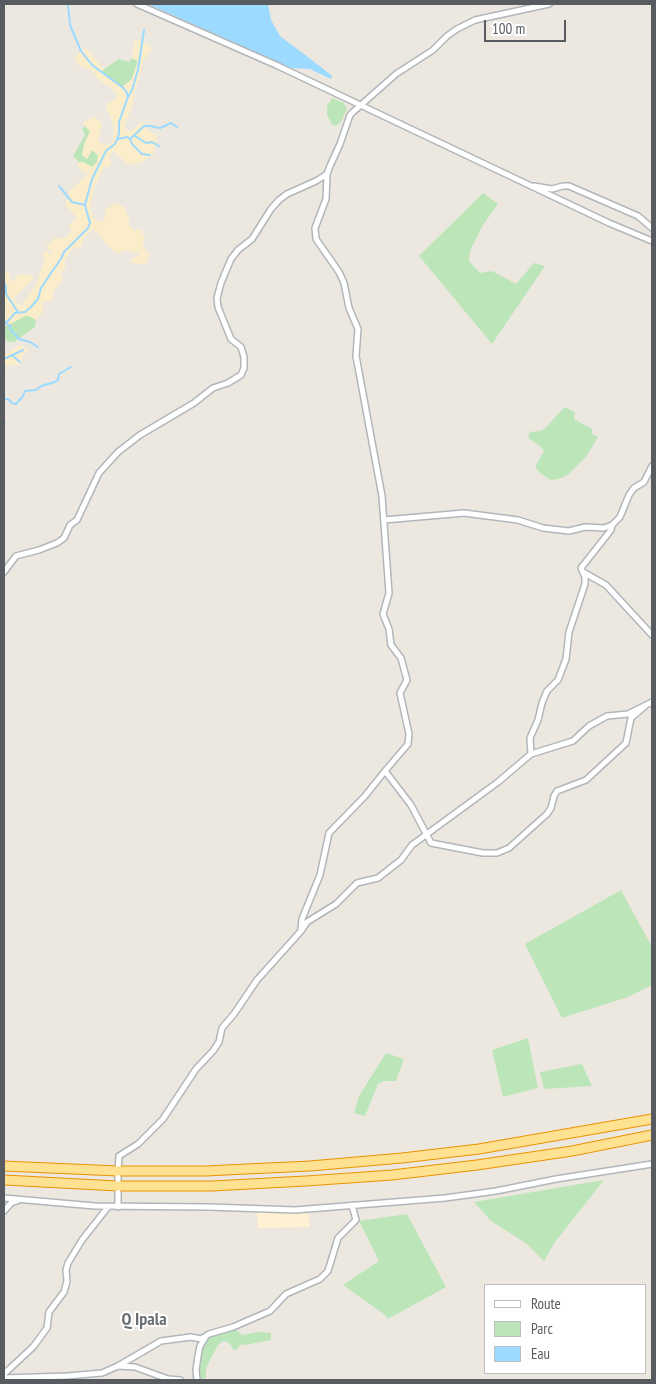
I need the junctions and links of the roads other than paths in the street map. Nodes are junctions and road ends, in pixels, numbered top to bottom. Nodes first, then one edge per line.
1 (137, 4) edge
2 (549, 4) edge
3 (360, 105) junction
4 (327, 174) junction
5 (529, 186) junction
6 (652, 228) edge
7 (652, 241) edge
8 (652, 466) edge
9 (384, 520) junction
10 (612, 525) junction
11 (4, 572) edge
12 (583, 572) junction
13 (652, 635) edge
14 (652, 702) edge
15 (645, 706) junction
16 (531, 754) junction
17 (385, 771) junction
18 (427, 835) junction
19 (301, 931) junction
20 (652, 1119) edge
21 (652, 1135) edge
22 (652, 1164) edge
23 (4, 1166) edge
24 (118, 1171) junction
25 (4, 1180) edge
26 (118, 1186) junction
27 (4, 1198) edge
28 (22, 1200) junction
29 (352, 1205) junction
30 (108, 1207) junction
31 (118, 1207) junction
32 (4, 1211) edge
33 (205, 1338) junction
34 (118, 1366) junction
35 (4, 1374) edge
36 (4, 1378) edge
37 (180, 1380) edge
38 (197, 1380) edge

1 - 3 street
2 - 3 street
3 - 4 street
3 - 5 street
4 - 9 street
4 - 11 street
5 - 6 street
5 - 7 street
8 - 10 street
9 - 10 street
9 - 17 street
10 - 12 street
12 - 13 street
12 - 16 street
14 - 15 street
15 - 16 street
15 - 18 street
16 - 18 street
17 - 18 street
17 - 19 street
18 - 19 street
19 - 24 street
20 - 24 highway
21 - 26 highway
22 - 29 street
23 - 24 highway
24 - 26 street
25 - 26 highway
26 - 31 street
27 - 28 street
28 - 30 street
28 - 32 street
29 - 31 street
29 - 33 street
30 - 31 street
30 - 35 street
33 - 34 street
33 - 38 street
34 - 36 street
34 - 37 street

